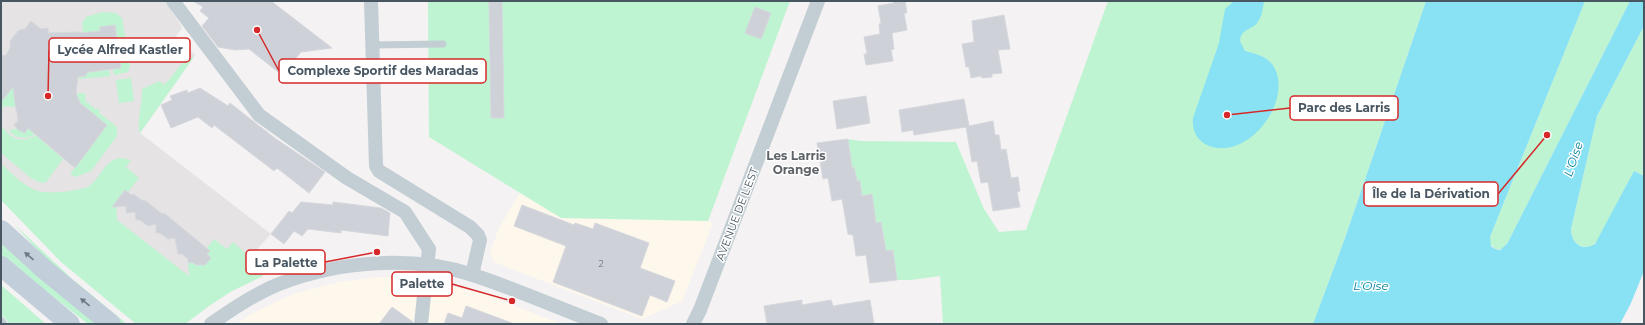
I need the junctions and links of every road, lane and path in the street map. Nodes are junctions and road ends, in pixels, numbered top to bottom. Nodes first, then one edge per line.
1 (173, 1) edge
2 (371, 1) edge
3 (818, 1) edge
4 (443, 44) dead end
5 (373, 45) junction
6 (1, 230) edge
7 (1, 266) edge
8 (428, 266) junction
9 (472, 275) junction
10 (1, 320) edge
11 (694, 321) edge
12 (4, 324) edge
13 (70, 324) edge
14 (111, 324) edge
15 (211, 324) edge
16 (420, 324) edge
17 (601, 324) edge

1 - 8 street
2 - 5 street
3 - 11 street, AVENUE DE L'EST
4 - 5 lane
5 - 9 street
14 -> 6 main road
7 - 13 main road
8 - 9 street
8 - 15 street
8 - 16 street
9 - 17 street
10 - 12 lane

